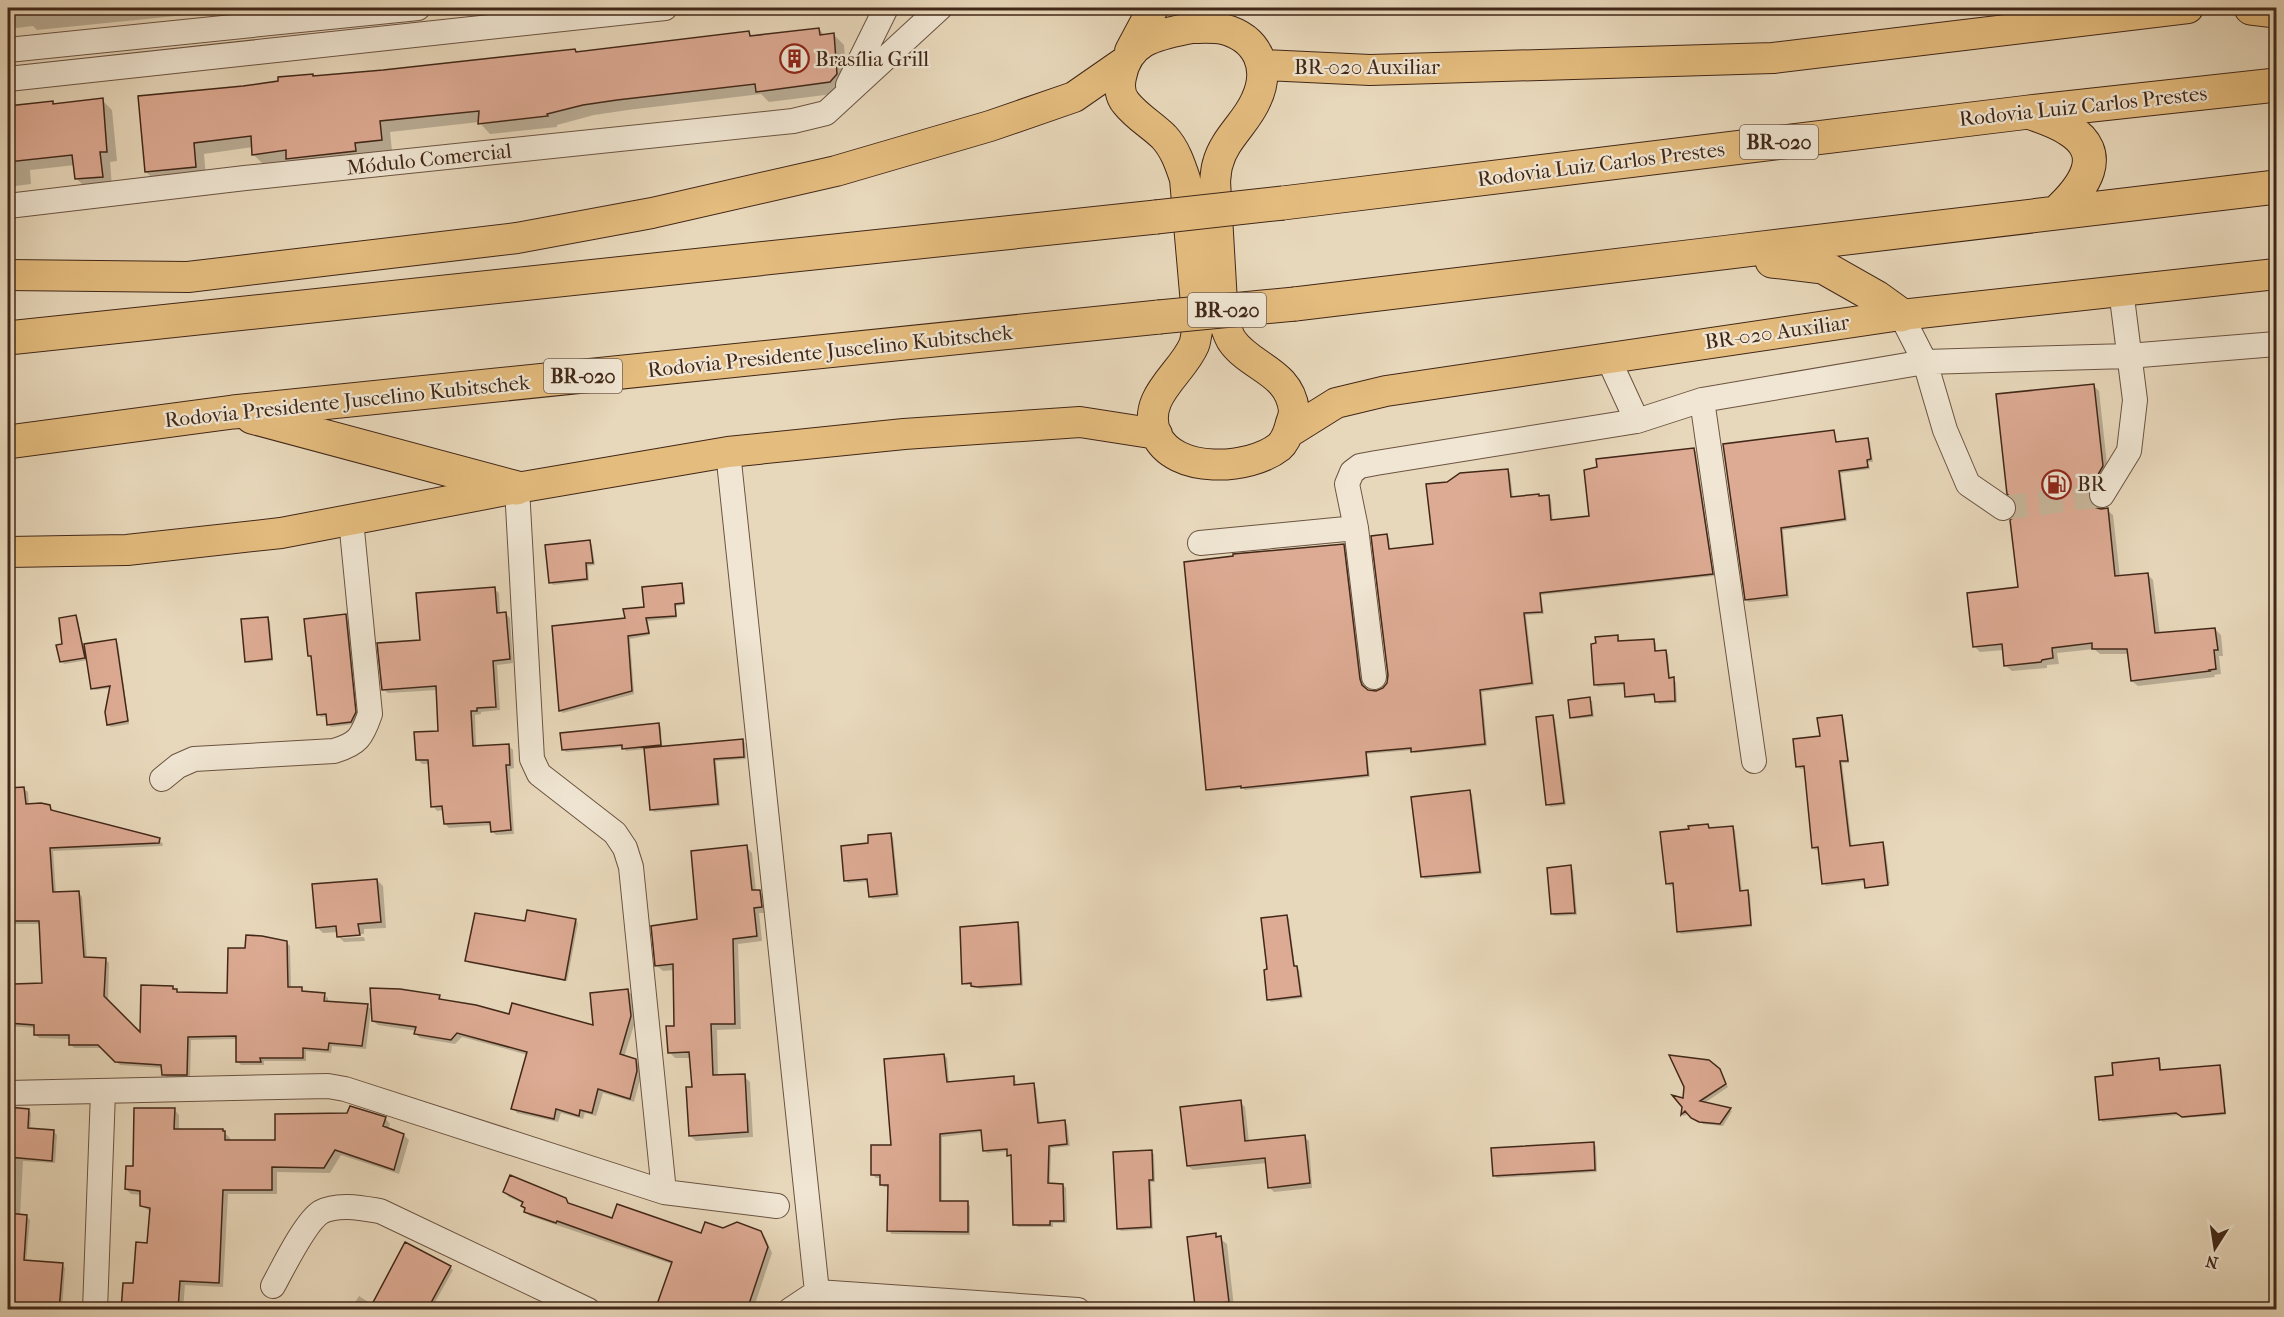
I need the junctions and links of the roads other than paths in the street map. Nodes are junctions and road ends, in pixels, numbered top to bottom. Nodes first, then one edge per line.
1 (413, 8) edge
2 (664, 8) edge
3 (886, 8) edge
4 (892, 8) edge
5 (940, 8) edge
6 (1153, 8) edge
7 (2188, 8) edge
8 (2251, 8) edge
9 (2277, 11) edge
10 (1213, 18) edge
11 (920, 27) junction
12 (410, 34) junction
13 (37, 47) junction
14 (8, 50) edge
15 (1127, 57) junction
16 (1263, 65) junction
17 (40, 75) junction
18 (8, 79) edge
19 (2277, 85) edge
20 (843, 95) junction
21 (2029, 112) junction
22 (2277, 187) edge
23 (8, 206) edge
24 (2057, 212) junction
25 (1716, 255) junction
26 (2277, 274) edge
27 (8, 275) edge
28 (2121, 290) junction
29 (1901, 315) junction
30 (8, 338) edge
31 (2277, 344) edge
32 (2128, 356) junction
33 (1608, 358) junction
34 (1925, 362) junction
35 (1702, 400) junction
36 (233, 412) junction
37 (1637, 421) junction
38 (1288, 433) junction
39 (1156, 434) junction
40 (8, 442) edge
41 (728, 452) junction
42 (517, 488) junction
43 (2102, 495) dead end
44 (2003, 508) tunnel mouth
45 (351, 520) junction
46 (1356, 528) junction
47 (1200, 543) dead end
48 (8, 552) edge
49 (1374, 677) dead end
50 (1754, 761) dead end
51 (162, 779) dead end
52 (103, 1092) junction
53 (8, 1093) edge
54 (664, 1192) junction
55 (777, 1206) dead end
56 (273, 1286) dead end
57 (826, 1298) edge
58 (95, 1310) edge
59 (588, 1310) edge
60 (790, 1310) edge
61 (1078, 1310) edge

1 - 12 street
1 - 13 street
2 - 12 street
3 - 20 street, Módulo Comercial
4 - 11 street
5 - 11 street, Módulo Comercial
6 - 15 main road
7 - 16 main road, BR-020 Auxiliar
8 - 9 highway
10 - 15 main road
10 - 16 main road
11 - 20 street, Módulo Comercial
12 - 17 street
13 - 14 street
13 - 17 street
15 - 27 main road
15 - 39 main road
16 - 38 main road
17 - 18 street
19 - 21 highway, Rodovia Luiz Carlos Prestes / BR-020
20 - 23 street, Módulo Comercial
21 - 24 highway
21 - 30 highway, Rodovia Luiz Carlos Prestes / BR-020, bridge
22 - 24 highway, BR-020
24 - 25 highway, BR-020
25 - 29 highway
25 - 36 highway, Rodovia Presidente Juscelino Kubitschek / BR-020, bridge
26 - 28 main road, BR-020 Auxiliar
28 - 29 main road, BR-020 Auxiliar
28 - 32 street
29 - 33 main road, BR-020 Auxiliar
29 - 34 street
31 - 32 street
32 - 34 street
32 - 43 street
33 - 37 street
33 - 38 main road, BR-020 Auxiliar
34 - 35 street
34 - 44 street
35 - 37 street
35 - 50 street
36 - 40 highway, Rodovia Presidente Juscelino Kubitschek / BR-020
36 - 42 highway
37 - 46 street
38 - 39 main road, BR-020 Auxiliar
39 - 41 main road
41 - 42 main road
41 - 57 street
42 - 45 main road
42 - 54 street
45 - 48 main road
45 - 51 street
46 - 47 street
46 - 49 street
52 - 53 street
52 - 54 street
52 - 58 street
54 - 55 street
56 - 59 street
57 - 60 street
57 - 61 street

